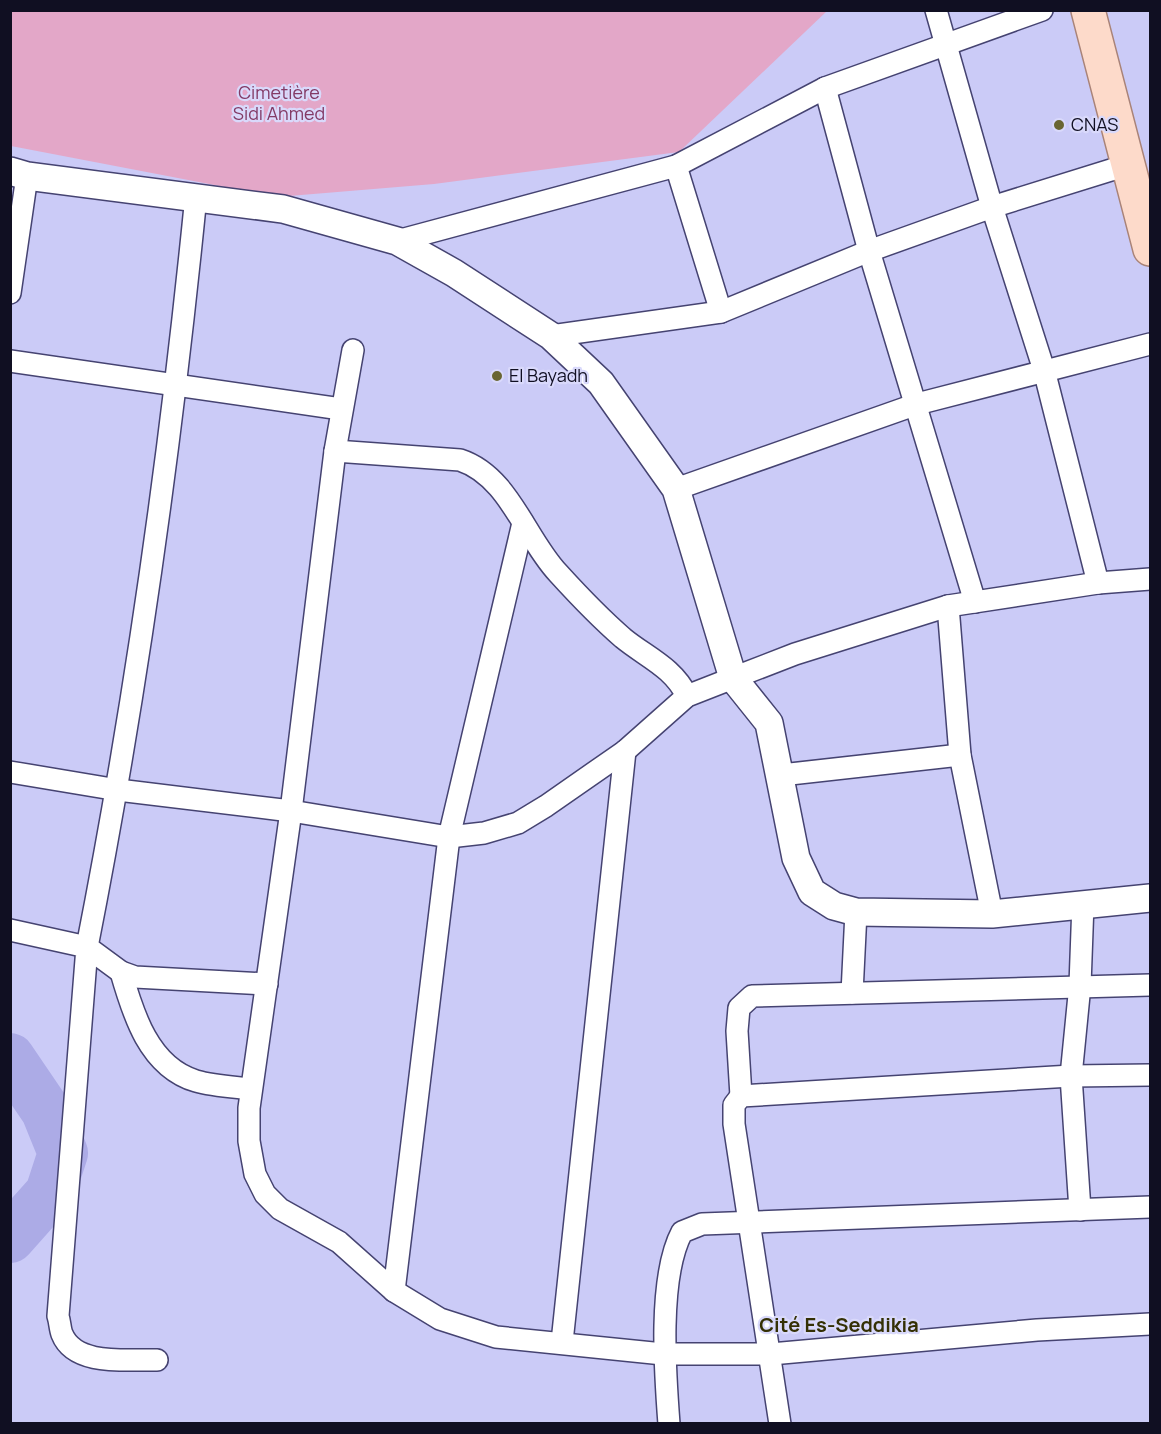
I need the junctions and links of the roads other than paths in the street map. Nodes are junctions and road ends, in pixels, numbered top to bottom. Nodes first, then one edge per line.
1 (936, 10) edge
2 (1042, 10) edge
3 (1088, 10) edge
4 (945, 46) junction
5 (825, 88) junction
6 (1127, 165) junction
7 (676, 166) junction
8 (19, 174) edge
9 (196, 196) junction
10 (992, 207) junction
11 (397, 241) junction
12 (1150, 249) edge
13 (869, 251) junction
14 (10, 293) edge
15 (721, 312) junction
16 (551, 336) junction
17 (1150, 344) edge
18 (353, 350) dead end
19 (10, 361) edge
20 (1044, 370) junction
21 (177, 385) junction
22 (917, 404) junction
23 (341, 409) junction
24 (335, 451) junction
25 (676, 489) junction
26 (523, 523) junction
27 (1150, 579) edge
28 (1098, 583) junction
29 (975, 602) junction
30 (948, 606) junction
31 (733, 678) junction
32 (687, 696) junction
33 (625, 751) junction
34 (960, 755) junction
35 (10, 772) edge
36 (781, 774) junction
37 (118, 790) junction
38 (291, 811) junction
39 (449, 837) junction
40 (1150, 898) edge
41 (1083, 903) junction
42 (856, 912) junction
43 (992, 914) junction
44 (10, 930) edge
45 (87, 947) junction
46 (121, 972) junction
47 (267, 984) junction
48 (1080, 985) junction
49 (1150, 985) edge
50 (852, 993) junction
51 (1150, 1075) edge
52 (1071, 1076) junction
53 (251, 1089) junction
54 (741, 1095) junction
55 (1150, 1207) edge
56 (1080, 1210) junction
57 (749, 1222) junction
58 (394, 1291) junction
59 (1150, 1324) edge
60 (562, 1342) junction
61 (663, 1354) junction
62 (771, 1354) junction
63 (157, 1360) dead end
64 (669, 1424) edge
65 (780, 1424) edge

1 - 4 street
2 - 4 street
3 - 6 main road
4 - 5 street
4 - 10 street
5 - 7 street
5 - 13 street
6 - 10 street
6 - 12 main road
7 - 11 street
7 - 15 street
8 - 9 street
8 - 14 street
9 - 11 street
9 - 21 street
10 - 13 street
10 - 20 street
11 - 16 street
13 - 15 street
13 - 22 street
15 - 16 street
16 - 25 street
17 - 20 street
18 - 23 street
19 - 21 street
20 - 22 street
20 - 28 street
21 - 23 street
21 - 37 street
22 - 25 street
22 - 29 street
23 - 24 street
24 - 26 street
24 - 38 street
25 - 31 street
26 - 32 street
26 - 39 street
27 - 28 street
28 - 29 street
29 - 30 street
30 - 31 street
30 - 34 street
31 - 32 street
31 - 36 street
32 - 33 street
33 - 39 street
33 - 60 street
34 - 36 street
34 - 43 street
35 - 37 street
36 - 42 street
37 - 38 street
37 - 45 street
38 - 39 street
38 - 47 street
39 - 58 street
40 - 41 street
41 - 43 street
41 - 48 street
42 - 43 street
42 - 50 street
44 - 45 street
45 - 46 street
45 - 63 street
46 - 47 street
46 - 53 street
47 - 53 street
48 - 49 street
48 - 50 street
48 - 52 street
50 - 54 street
51 - 52 street
52 - 54 street
52 - 56 street
53 - 58 street
54 - 57 street
55 - 56 street
56 - 57 street
57 - 61 street
57 - 62 street
58 - 60 street
59 - 62 street
60 - 61 street
61 - 62 street
61 - 64 street
62 - 65 street

